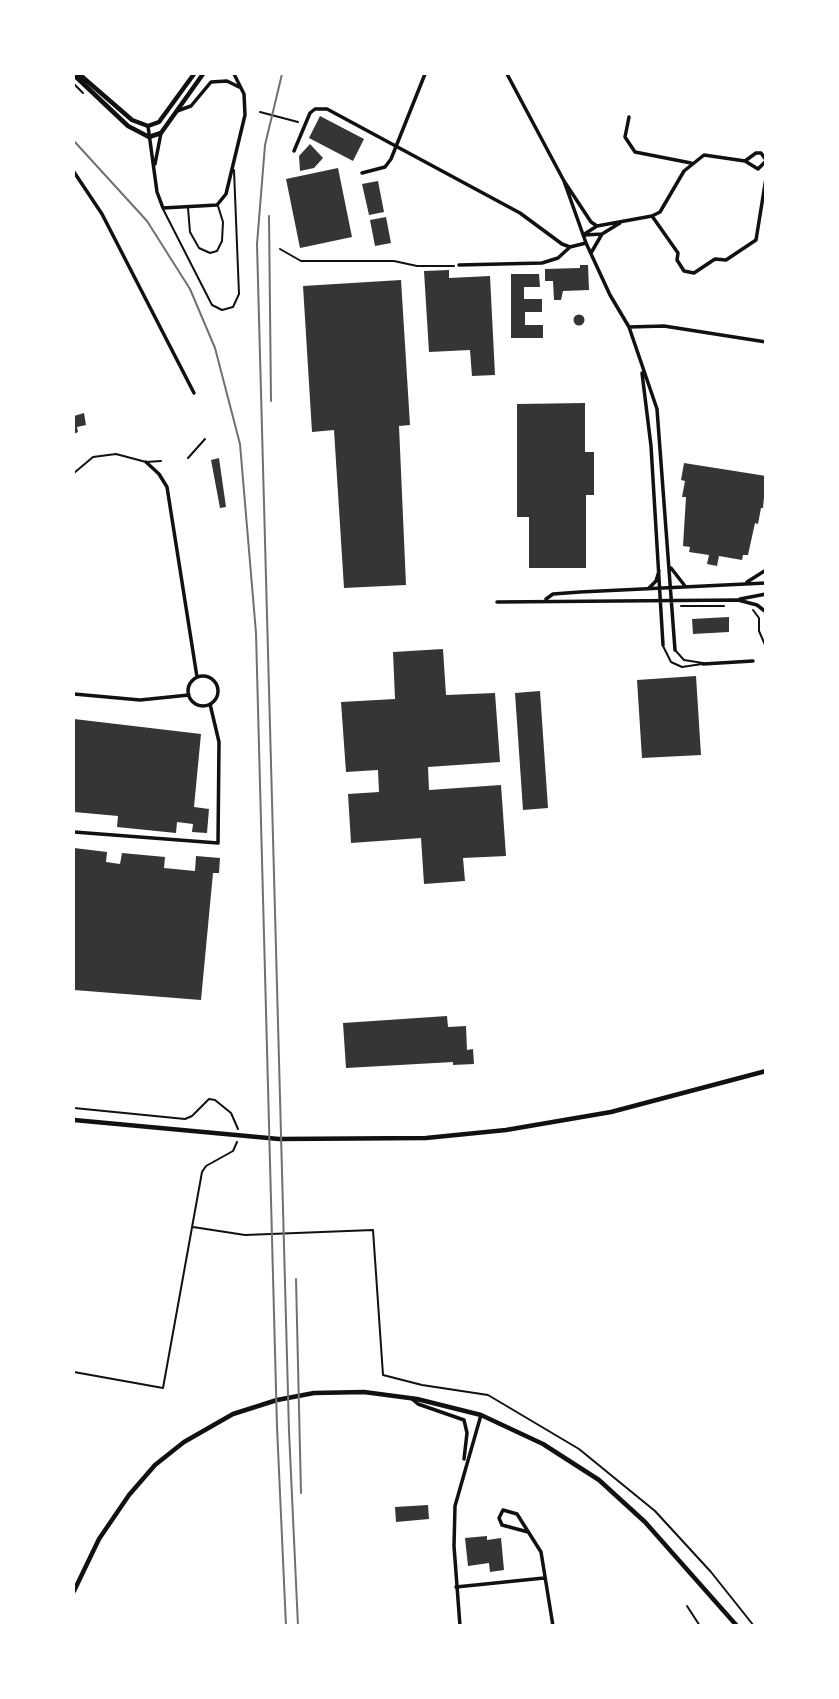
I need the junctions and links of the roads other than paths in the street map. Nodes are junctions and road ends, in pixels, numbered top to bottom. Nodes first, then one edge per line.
1 (79, 74) edge
2 (194, 74) edge
3 (203, 74) edge
4 (234, 74) edge
5 (425, 74) edge
6 (507, 74) edge
7 (74, 75) edge
8 (241, 88) junction
9 (177, 111) junction
10 (629, 117) dead end
11 (148, 126) junction
12 (161, 133) junction
13 (149, 137) junction
14 (396, 144) junction
15 (293, 151) dead end
16 (765, 157) edge
17 (745, 161) junction
18 (691, 163) junction
19 (233, 168) junction
20 (760, 168) junction
21 (154, 170) junction
22 (74, 172) edge
23 (362, 173) dead end
24 (765, 177) edge
25 (564, 181) junction
26 (217, 205) junction
27 (163, 208) junction
28 (188, 208) junction
29 (652, 216) junction
30 (621, 222) junction
31 (597, 226) junction
32 (602, 234) junction
33 (583, 235) junction
34 (586, 243) junction
35 (570, 247) junction
36 (591, 253) junction
37 (459, 265) road end
38 (629, 327) junction
39 (765, 342) edge
40 (641, 364) junction
41 (194, 393) dead end
42 (161, 461) dead end
43 (146, 462) junction
44 (74, 473) edge
45 (660, 565) junction
46 (669, 566) junction
47 (765, 570) edge
48 (765, 583) edge
49 (742, 584) junction
50 (671, 587) junction
51 (686, 587) junction
52 (661, 588) junction
53 (647, 589) junction
54 (765, 594) edge
55 (545, 600) junction
56 (738, 600) junction
57 (661, 601) junction
58 (497, 602) dead end
59 (672, 602) junction
60 (765, 612) edge
61 (663, 645) joint
62 (676, 650) joint
63 (753, 662) dead end
64 (703, 664) junction
65 (197, 677) junction
66 (74, 694) edge
67 (188, 695) junction
68 (210, 704) junction
69 (74, 832) edge
70 (765, 1071) edge
71 (74, 1121) edge
72 (411, 1398) junction
73 (481, 1415) junction
74 (464, 1468) junction
75 (528, 1532) junction
76 (545, 1578) junction
77 (456, 1587) junction
78 (74, 1591) edge
79 (687, 1606) dead end
80 (460, 1626) edge
81 (552, 1626) edge
82 (700, 1626) edge
83 (737, 1626) edge

1 - 11 main road
2 - 11 main road
3 - 9 main road
4 - 8 street
5 - 14 street
6 - 25 street
7 - 13 main road
8 - 9 street
8 - 19 street
9 - 12 main road
10 - 18 street
11 - 13 street
12 - 13 main road
12 - 21 street
13 - 21 street
14 - 15 street
14 - 23 street
14 - 35 street
16 - 17 street
16 - 20 street
17 - 18 street
17 - 20 street
18 - 29 street
19 - 26 street
19 - 27 lane
20 - 24 street
21 - 27 street
22 - 41 street
24 - 29 street
25 - 31 street
25 - 33 street
26 - 28 street
26 - 28 lane
27 - 28 street
29 - 30 street
30 - 31 street
30 - 32 street
31 - 33 street
32 - 33 street
32 - 36 street
33 - 34 street
34 - 35 street
34 - 36 street
35 - 37 street
36 - 38 street
38 - 39 street
38 - 40 street
40 - 45 street
40 - 46 street
42 - 43 lane
43 - 44 lane
43 - 65 street
45 - 52 street
45 - 53 street
46 - 50 street
46 - 51 street
47 - 49 street
48 - 49 street
49 - 51 street
50 - 51 street
50 - 52 street
50 - 59 street
52 - 53 street
52 - 57 street
53 - 55 street
54 - 56 street
55 - 57 street
55 - 58 street
56 - 59 street
56 - 60 street
57 - 59 street
57 - 61 street
59 - 62 street
61 - 64 lane
62 - 64 lane
63 - 64 street
65 - 67 street
65 - 68 street
66 - 67 street
67 - 68 street
68 - 69 street
70 - 71 main road
72 - 73 main road
72 - 74 street
72 - 78 main road
73 - 74 street
73 - 83 main road
74 - 77 street
75 - 75 street
75 - 76 street
76 - 77 street
76 - 81 street
77 - 80 street
79 - 82 lane

